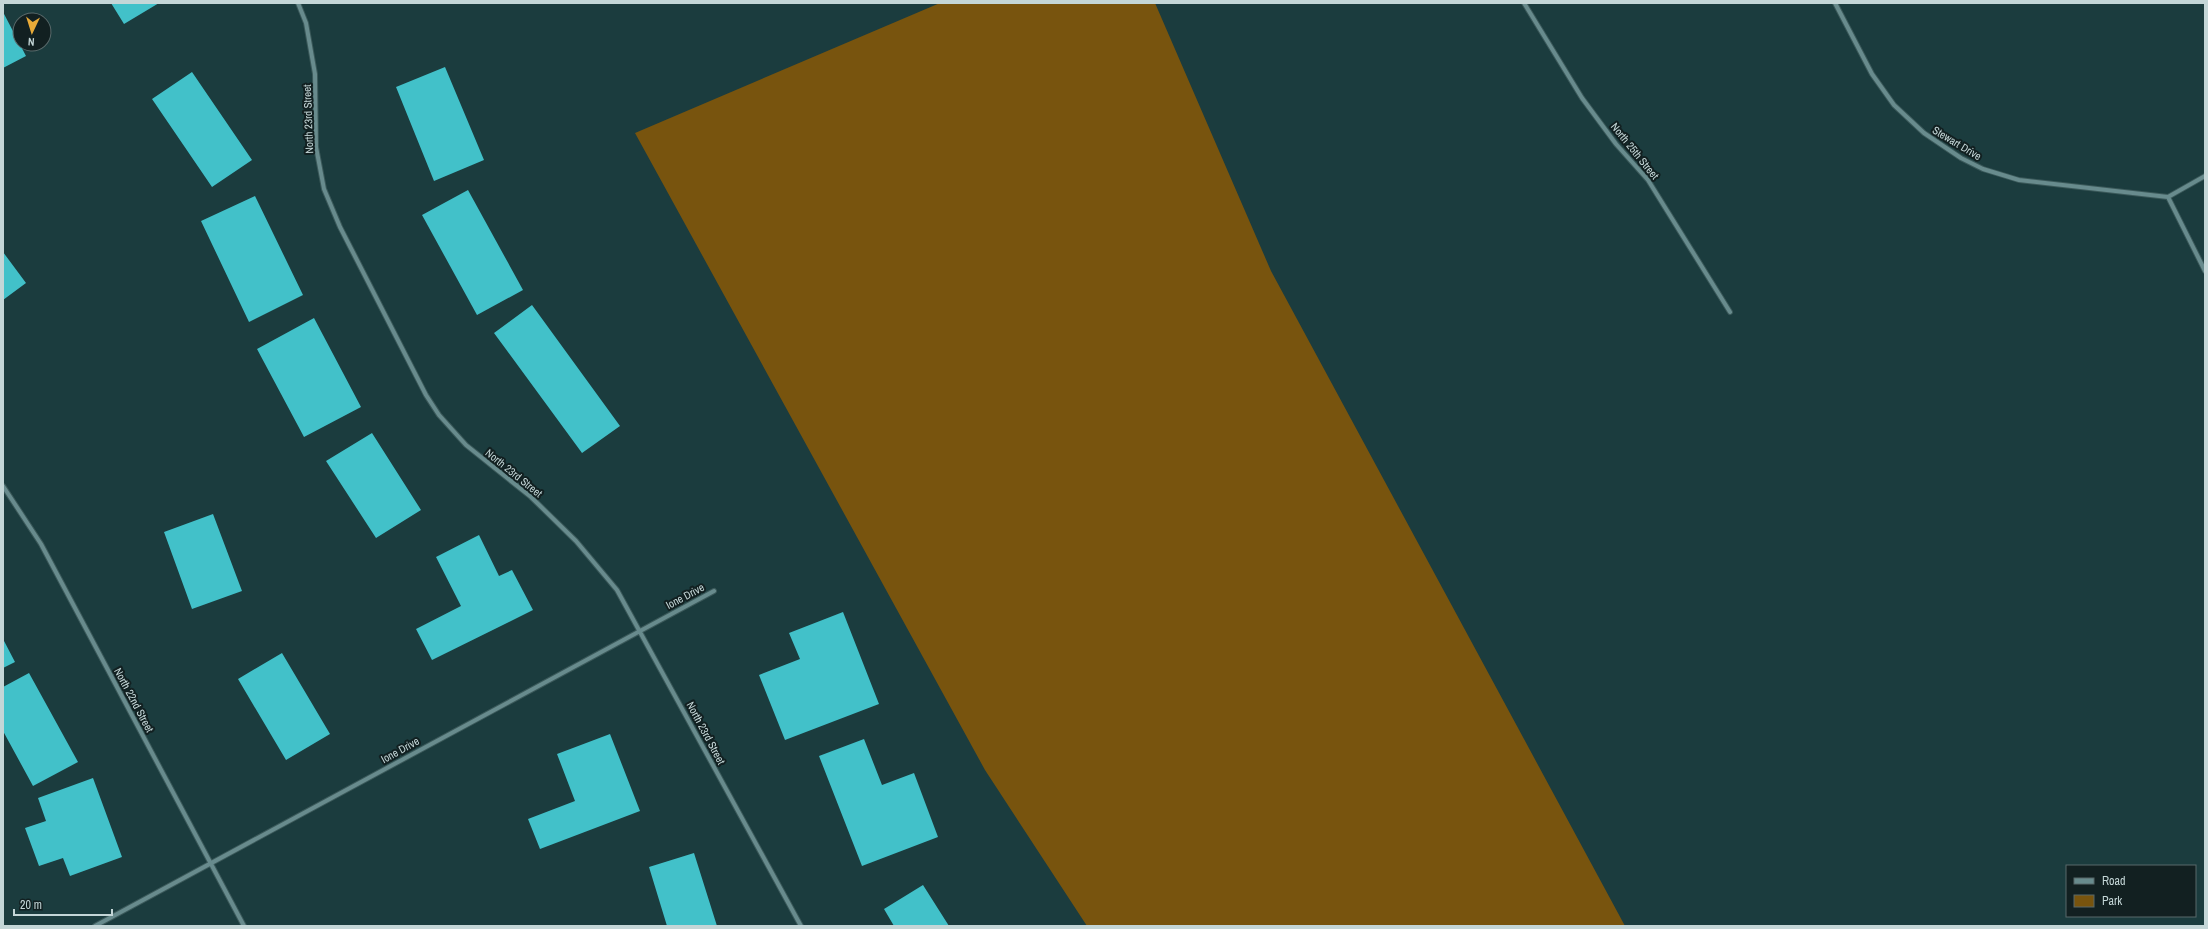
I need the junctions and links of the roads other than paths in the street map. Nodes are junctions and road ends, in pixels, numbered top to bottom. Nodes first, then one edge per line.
1 (298, 3) edge
2 (1524, 3) edge
3 (1835, 3) edge
4 (2205, 176) edge
5 (2168, 196) junction
6 (2205, 271) edge
7 (1730, 312) dead end
8 (3, 486) edge
9 (714, 591) dead end
10 (640, 630) junction
11 (210, 863) junction
12 (94, 926) edge
13 (244, 926) edge
14 (800, 926) edge

1 - 10 street, North 23rd Street
2 - 7 street, North 25th Street
3 - 5 street, Stewart Drive
4 - 5 street
5 - 6 street
8 - 11 street, North 22nd Street
9 - 10 street, Ione Drive
10 - 11 street, Ione Drive
10 - 14 street, North 23rd Street
11 - 12 street, Ione Drive
11 - 13 street, North 22nd Street

